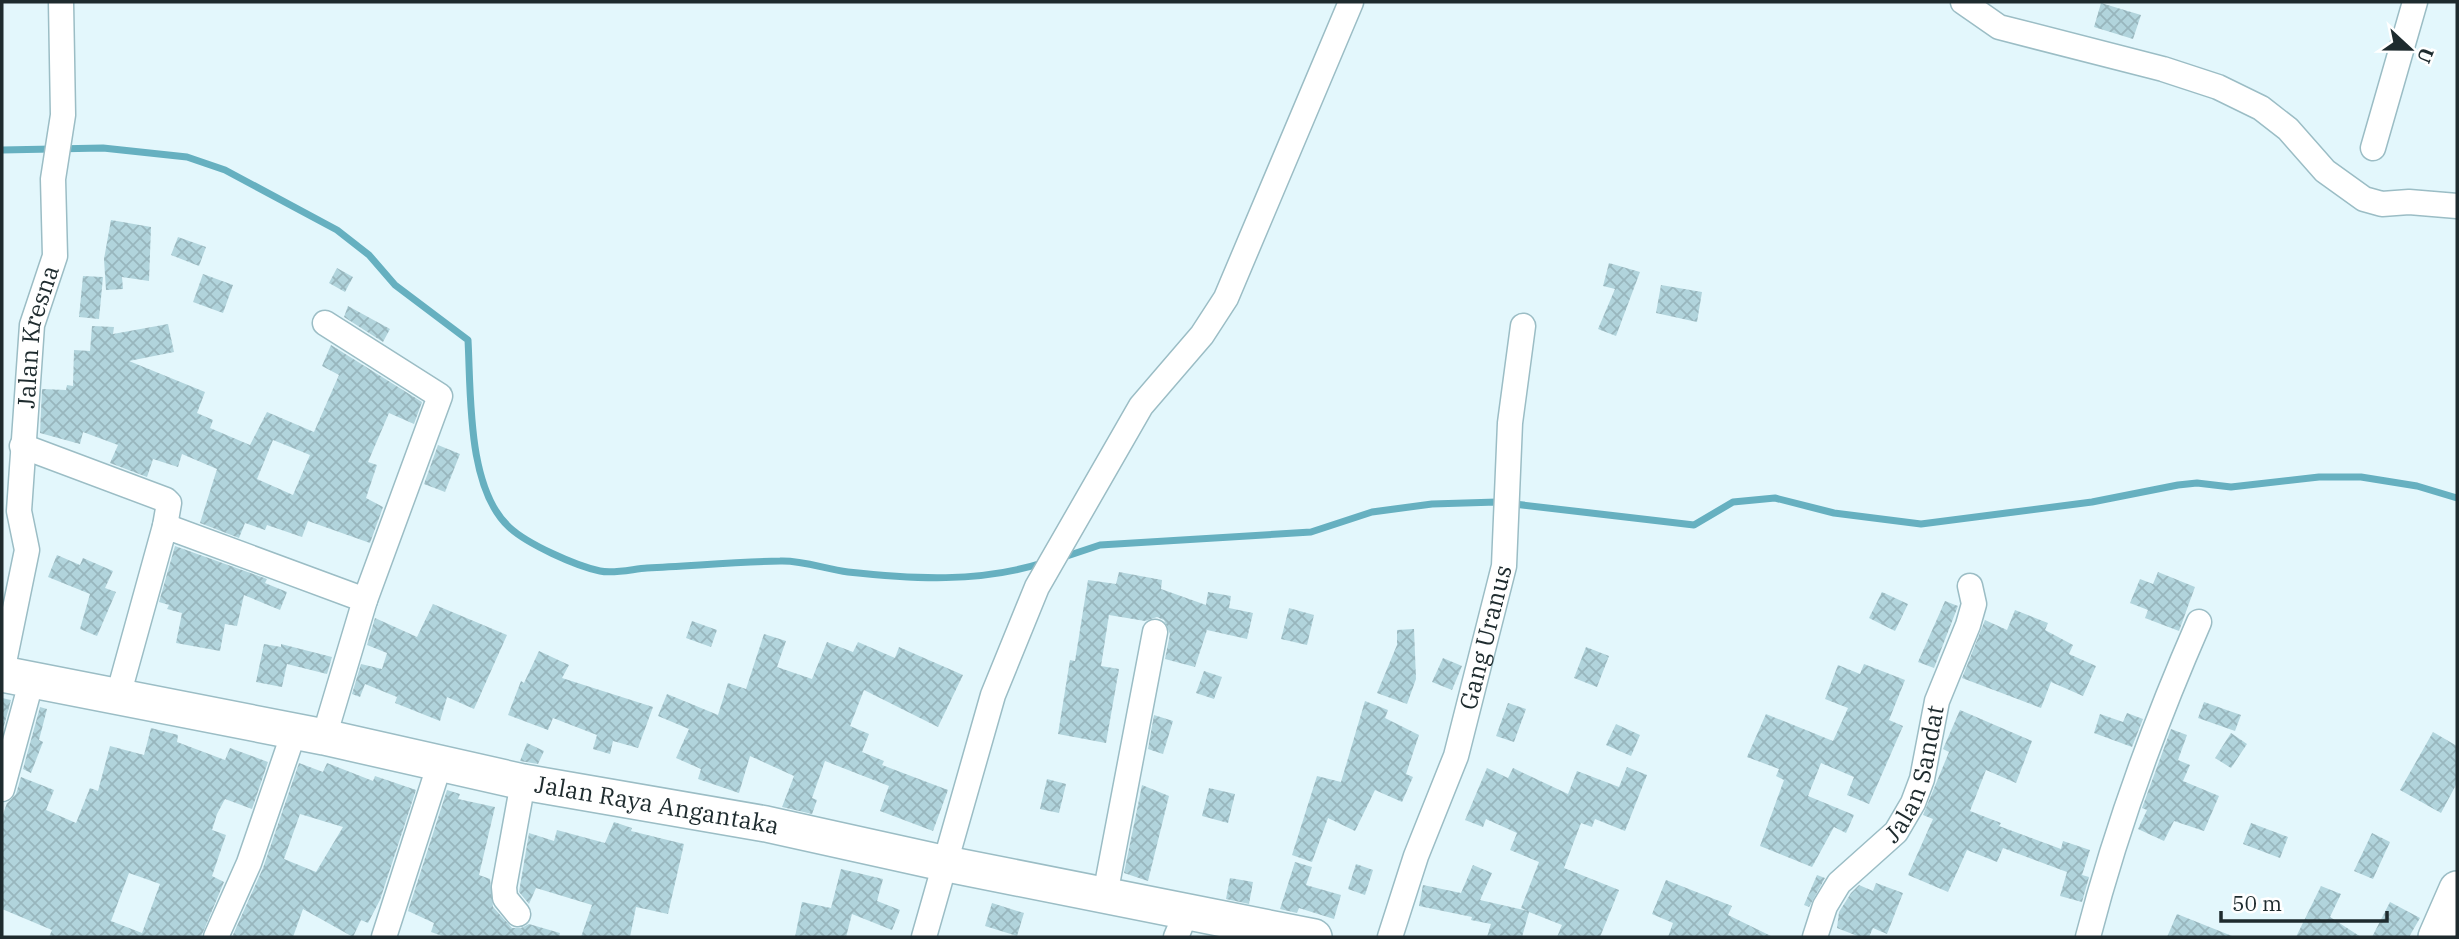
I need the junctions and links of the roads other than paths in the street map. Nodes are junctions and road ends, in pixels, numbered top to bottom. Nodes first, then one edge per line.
1 (61, 2) edge
2 (1351, 2) edge
3 (1963, 2) edge
4 (2415, 2) edge
5 (2372, 148) dead end
6 (2457, 206) edge
7 (325, 323) dead end
8 (1523, 326) dead end
9 (22, 446) junction
10 (164, 526) junction
11 (1970, 586) dead end
12 (365, 600) junction
13 (2199, 622) dead end
14 (1155, 632) dead end
15 (12, 675) edge
16 (118, 695) junction
17 (309, 734) junction
18 (440, 763) junction
19 (523, 782) junction
20 (2, 789) edge
21 (947, 864) junction
22 (2457, 889) edge
23 (1105, 895) junction
24 (518, 914) dead end
25 (1181, 925) edge
26 (216, 937) edge
27 (384, 937) edge
28 (924, 937) edge
29 (1314, 937) edge
30 (1390, 937) edge
31 (1815, 937) edge
32 (2088, 937) edge
33 (2436, 937) edge

1 - 9 street, Jalan Kresna
2 - 21 street
3 - 6 street
4 - 5 street
7 - 12 street
8 - 30 street, Gang Uranus
9 - 10 street
9 - 15 street, Jalan Kresna
10 - 12 street
10 - 16 street
11 - 31 street, Jalan Sandat
12 - 17 street
13 - 32 street
14 - 23 street
15 - 16 main road, Jalan Raya Angantaka
15 - 20 street, Jalan Kresna
16 - 17 main road, Jalan Raya Angantaka
17 - 18 main road, Jalan Raya Angantaka
17 - 26 street
18 - 19 main road, Jalan Raya Angantaka
18 - 27 street
19 - 21 main road, Jalan Raya Angantaka
19 - 24 street
21 - 23 main road, Jalan Raya Angantaka
21 - 28 street
22 - 33 main road
23 - 25 main road, Jalan Raya Angantaka
25 - 29 main road, Jalan Raya Angantaka

